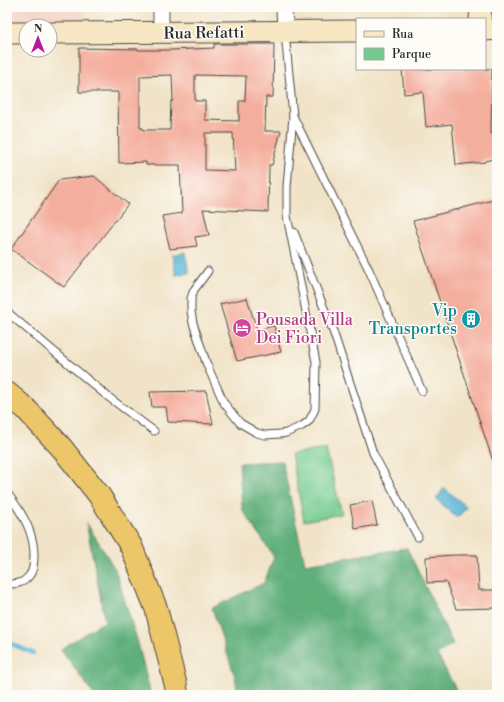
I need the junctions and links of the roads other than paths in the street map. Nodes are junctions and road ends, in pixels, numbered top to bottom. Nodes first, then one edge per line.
1 (161, 7) edge
2 (284, 7) edge
3 (481, 7) edge
4 (480, 18) edge
5 (497, 29) edge
6 (486, 30) edge
7 (285, 31) junction
8 (356, 31) edge
9 (162, 32) junction
10 (7, 33) edge
11 (18, 33) edge
12 (58, 33) edge
13 (293, 116) junction
14 (287, 216) junction
15 (208, 271) dead end
16 (7, 312) edge
17 (422, 391) dead end
18 (7, 393) edge
19 (154, 430) dead end
20 (7, 493) edge
21 (418, 537) dead end
22 (7, 584) edge
23 (177, 695) edge

1 - 9 street
2 - 7 street
3 - 4 street
5 - 6 street
7 - 8 street, Rua Refatti
7 - 9 street, Rua Refatti
7 - 13 lane
9 - 12 street, Rua Refatti
10 - 11 street
13 - 14 lane
13 - 17 lane
14 - 15 lane
14 - 21 lane
16 - 19 lane
18 - 23 highway
20 - 22 lane

